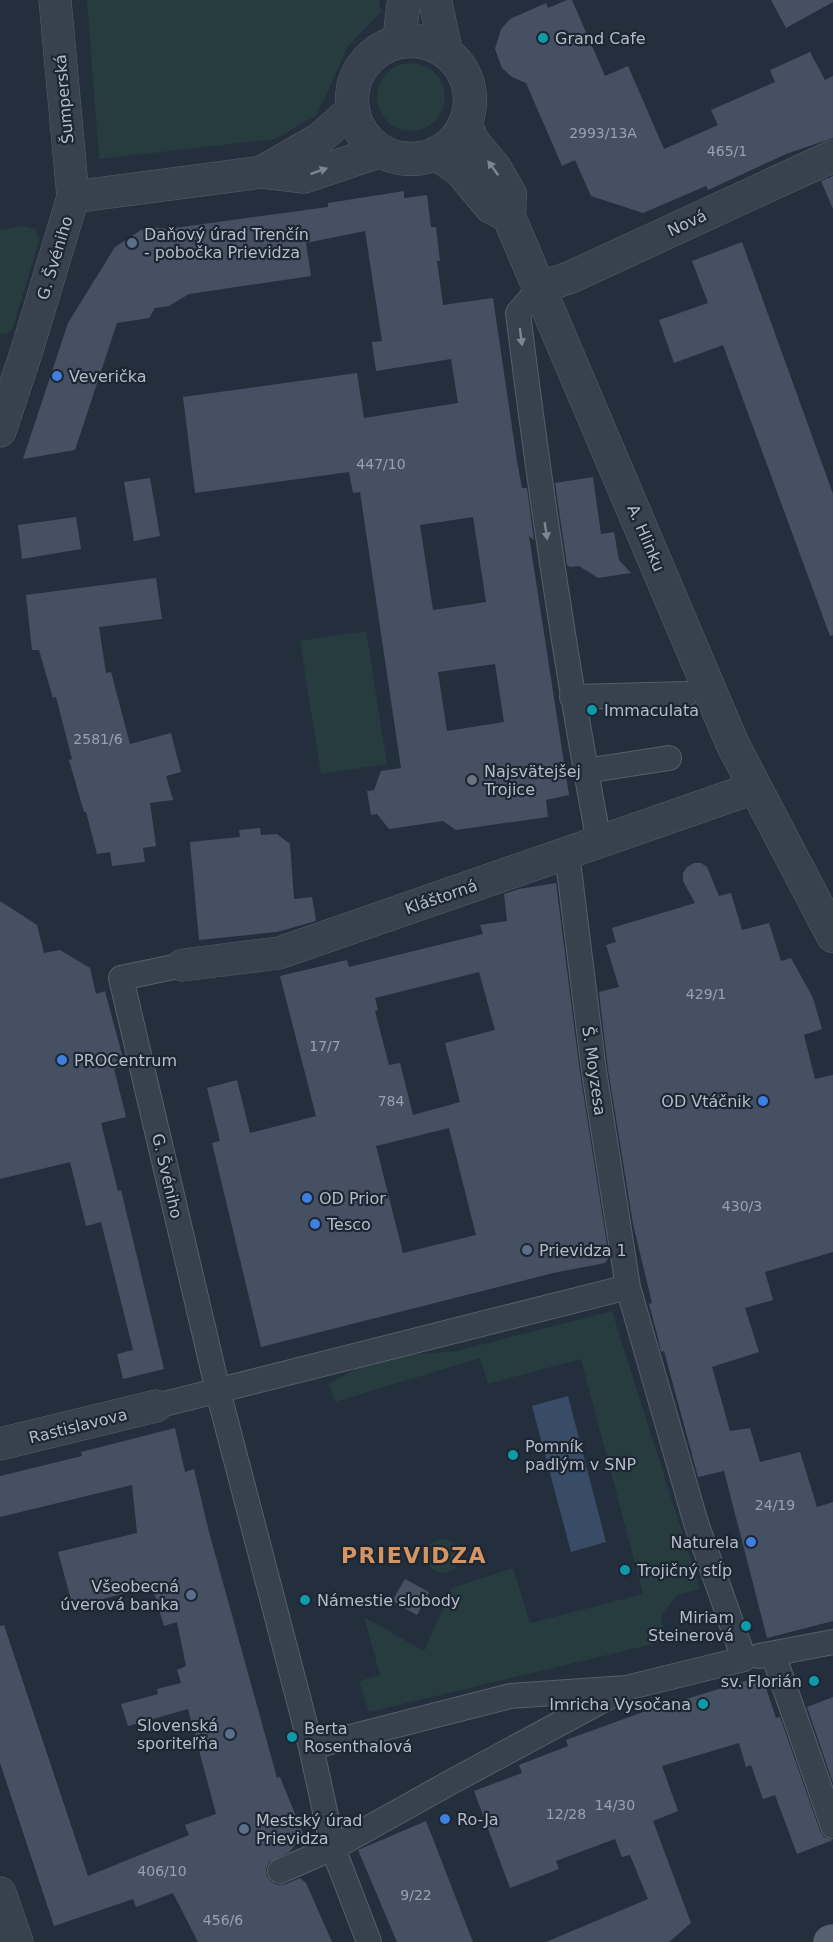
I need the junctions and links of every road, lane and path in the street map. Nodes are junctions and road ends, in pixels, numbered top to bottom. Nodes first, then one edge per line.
1 (55, 0) edge
2 (404, 0) edge
3 (435, 0) edge
4 (399, 42) junction
5 (446, 52) junction
6 (353, 109) junction
7 (465, 123) junction
8 (381, 151) junction
9 (436, 153) junction
10 (833, 156) edge
11 (262, 172) junction
12 (73, 197) junction
13 (510, 217) junction
14 (540, 288) junction
15 (0, 432) edge
16 (686, 694) dead end
17 (572, 697) junction
18 (669, 758) dead end
19 (585, 771) junction
20 (754, 788) junction
21 (598, 842) junction
22 (567, 853) junction
23 (833, 936) edge
24 (183, 965) joint
25 (121, 978) joint
26 (628, 1287) junction
27 (216, 1383) junction
28 (156, 1406) joint
29 (0, 1444) edge
30 (833, 1642) edge
31 (773, 1654) junction
32 (744, 1659) junction
33 (626, 1688) junction
34 (312, 1747) junction
35 (833, 1827) edge
36 (333, 1848) junction
37 (280, 1871) dead end
38 (0, 1893) edge
39 (17, 1942) edge
40 (369, 1942) edge

1 - 12 street, Šumperská
2 - 4 street
3 - 5 street
4 - 5 street
4 - 6 street
5 - 7 street
6 - 8 street
6 - 11 street, G. Švéniho
7 - 9 street
13 -> 7 street, A. Hlinku
8 - 9 street
11 -> 8 street, G. Švéniho
9 - 13 street
10 - 14 street, Nová
11 - 12 street, G. Švéniho
12 - 15 street, G. Švéniho
13 - 14 street, A. Hlinku
14 -> 17 street
14 - 20 street, A. Hlinku
16 - 17 street
17 - 19 street
18 - 19 street
19 - 21 street
20 - 21 street, Kláštorná
20 - 23 street, A. Hlinku
21 - 22 street, Kláštorná
22 - 24 street, Kláštorná
22 - 26 street, Š. Moyzesa
24 - 25 street, Kláštorná
25 - 27 street, G. Švéniho
26 - 27 street
26 - 32 street
27 - 28 street
27 - 34 street
28 - 29 street, Rastislavova
30 - 31 street
31 - 32 street
31 - 35 street
32 - 33 street
33 - 34 street
33 - 36 street
34 - 36 street
36 - 37 street
36 - 40 street
38 - 39 street

